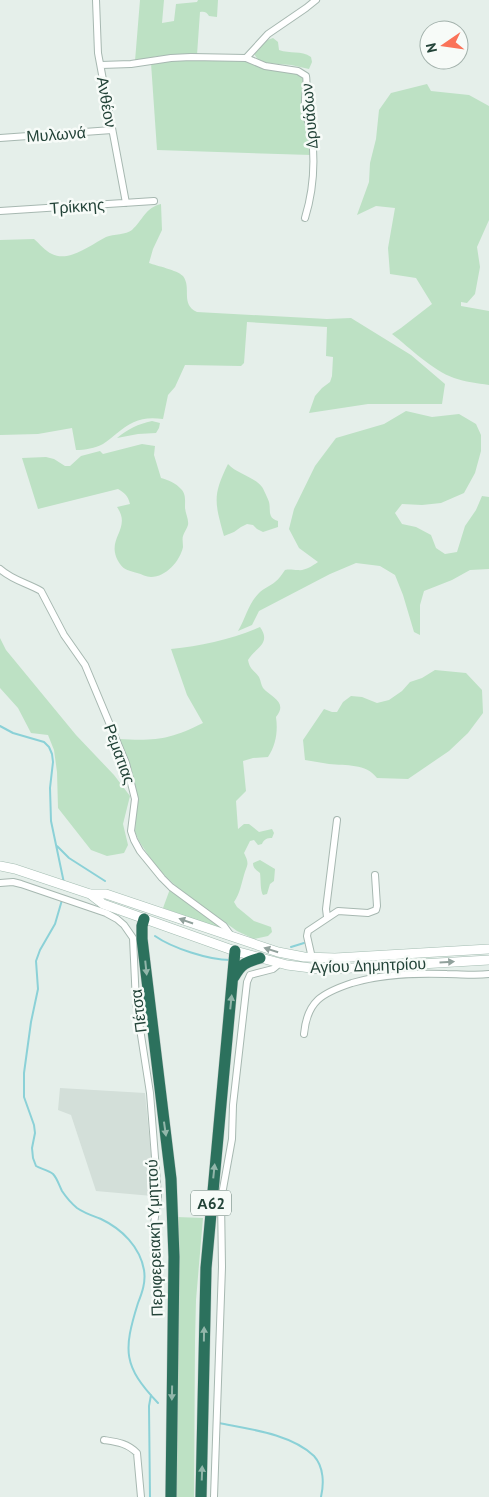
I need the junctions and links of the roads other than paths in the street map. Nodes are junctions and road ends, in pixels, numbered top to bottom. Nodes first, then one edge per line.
1 (96, 0) edge
2 (316, 0) edge
3 (246, 58) junction
4 (101, 65) junction
5 (112, 130) junction
6 (0, 138) edge
7 (154, 201) dead end
8 (126, 202) junction
9 (0, 212) edge
10 (305, 218) dead end
11 (0, 569) edge
12 (337, 820) dead end
13 (0, 866) edge
14 (375, 875) dead end
15 (0, 883) edge
16 (146, 914) junction
17 (327, 917) junction
18 (232, 937) junction
19 (489, 949) edge
20 (235, 951) junction
21 (260, 958) junction
22 (312, 958) junction
23 (489, 960) edge
24 (279, 964) junction
25 (489, 974) edge
26 (233, 979) junction
27 (304, 1034) dead end
28 (153, 1231) dead end
29 (104, 1440) dead end
30 (141, 1497) edge
31 (171, 1497) edge
32 (202, 1497) edge
33 (214, 1497) edge

1 - 4 street, Ανθέον
2 - 3 street
3 - 4 street
3 - 10 street, Δρυάδων
4 - 5 street, Ανθέον
5 - 6 street, Μυλωνά
5 - 8 street, Ανθέον
7 - 8 street, Τρίκκης
8 - 9 street, Τρίκκης
11 - 18 street, Ρεματιας
12 - 17 street
13 - 16 street
14 - 17 street
15 - 28 street, Πέτσα
18 -> 16 street
16 - 20 street, Αγίου Δημητρίου
16 -> 31 highway, Περιφερειακή Υμηττού / Α62
17 - 22 street
18 - 20 street
22 -> 18 street, Αγίου Δημητρίου
19 - 22 street, Αγίου Δημητρίου
20 - 21 street, Αγίου Δημητρίου
20 - 26 highway
21 - 24 street, Αγίου Δημητρίου
21 - 26 highway
24 -> 23 street, Αγίου Δημητρίου
24 - 33 street
25 - 27 street
32 -> 26 highway, Α62
29 - 30 street

